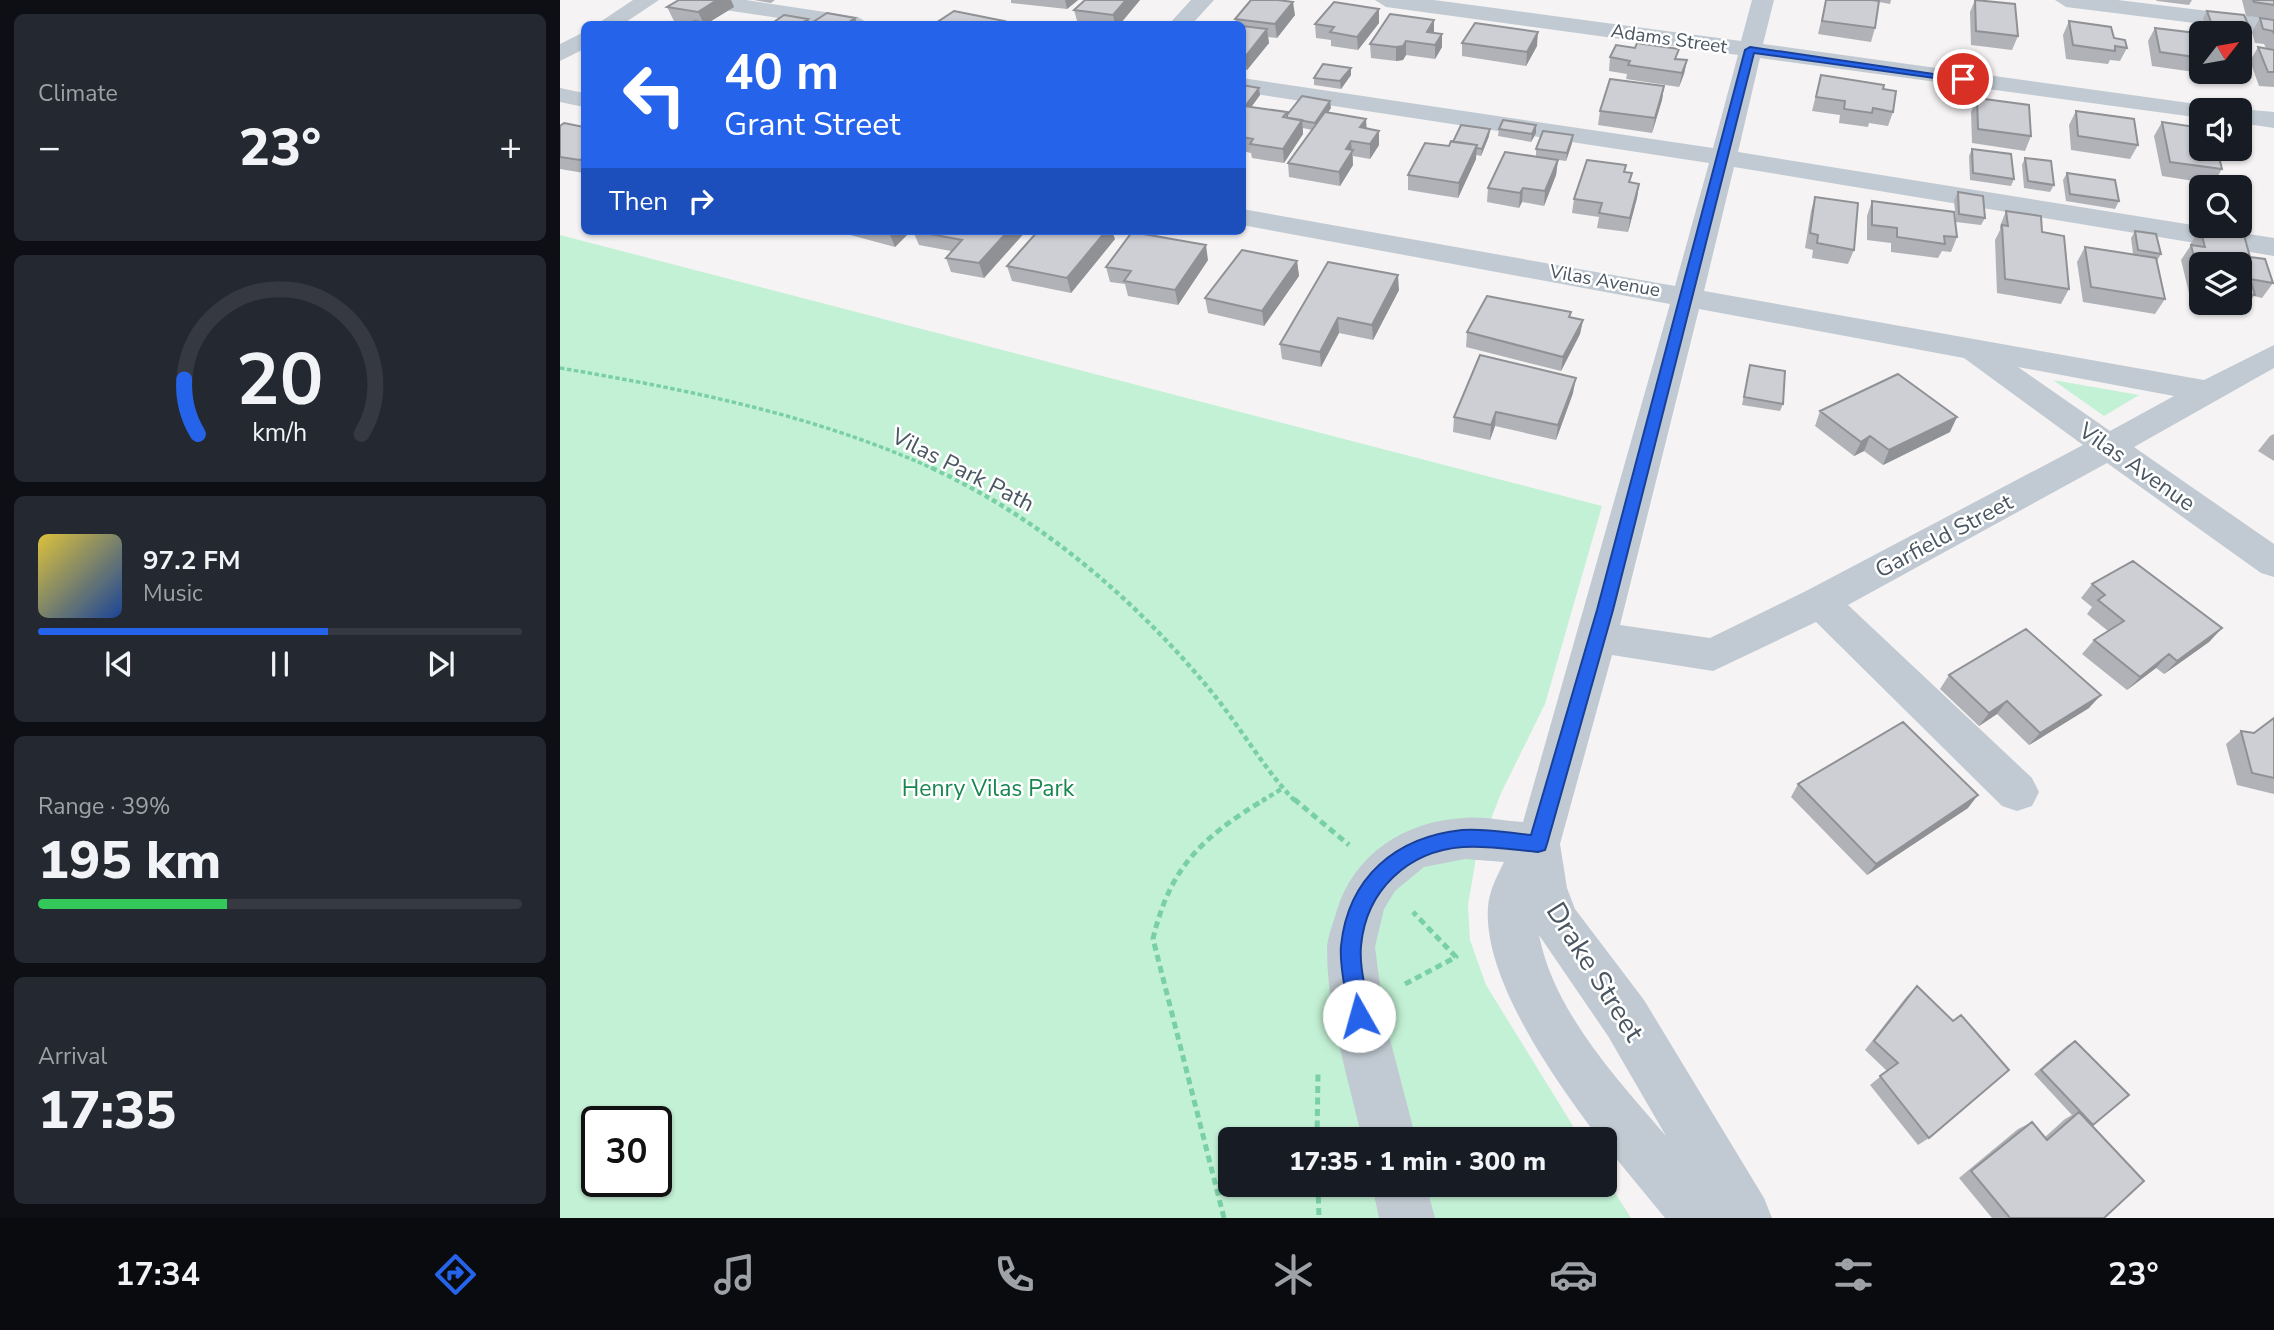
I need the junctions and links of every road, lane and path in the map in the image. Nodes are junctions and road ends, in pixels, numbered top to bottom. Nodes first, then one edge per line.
1 (648, 0) edge
2 (704, 0) edge
3 (1203, 0) edge
4 (1386, 0) edge
5 (1763, 0) edge
6 (2066, 0) edge
7 (613, 21) edge
8 (839, 21) edge
9 (1183, 21) edge
10 (2274, 26) edge
11 (581, 41) edge
12 (1750, 50) junction
13 (560, 54) edge
14 (1246, 86) edge
15 (560, 95) edge
16 (581, 99) edge
17 (2189, 109) edge
18 (2252, 117) edge
19 (2274, 120) edge
20 (1723, 157) junction
21 (1246, 218) edge
22 (2274, 247) edge
23 (1688, 295) junction
24 (1966, 347) junction
25 (2274, 355) edge
26 (560, 368) edge
27 (2205, 391) junction
28 (2107, 446) junction
29 (2274, 563) edge
30 (1820, 602) junction
31 (1597, 637) junction
32 (1283, 788) junction
33 (2017, 792) dead end
34 (1538, 844) junction
35 (1379, 876) junction
36 (1397, 988) dead end
37 (1385, 1127) edge
38 (1318, 1197) edge
39 (1402, 1197) edge
40 (1224, 1218) edge
41 (1319, 1218) edge
42 (1407, 1218) edge
43 (1700, 1218) edge
44 (1744, 1218) edge

1 - 7 street
2 - 8 street
3 - 9 street
4 - 12 street, Adams Street
5 - 12 street
6 - 10 street
11 - 13 street
12 - 17 street, Adams Street
12 - 20 street
14 - 20 street
15 - 16 street
18 - 19 street
20 - 22 street
20 - 23 street
21 - 23 street, Vilas Avenue
23 - 24 street, Vilas Avenue
23 - 31 street
24 - 27 street, Vilas Avenue
24 - 28 street, Vilas Avenue
25 - 27 street, Garfield Street
26 - 32 path, Vilas Park Path
27 - 28 street, Garfield Street
28 - 29 street, Vilas Avenue
28 - 30 street, Garfield Street
30 - 31 street, Garfield Street
30 - 33 street
31 - 34 street
32 - 35 path, Vilas Park Path
32 - 40 path
34 - 35 street
34 - 43 street, Drake Street
34 - 44 street, Drake Street
35 - 36 path, Vilas Park Path
35 - 37 street
38 - 41 path
39 - 42 street

